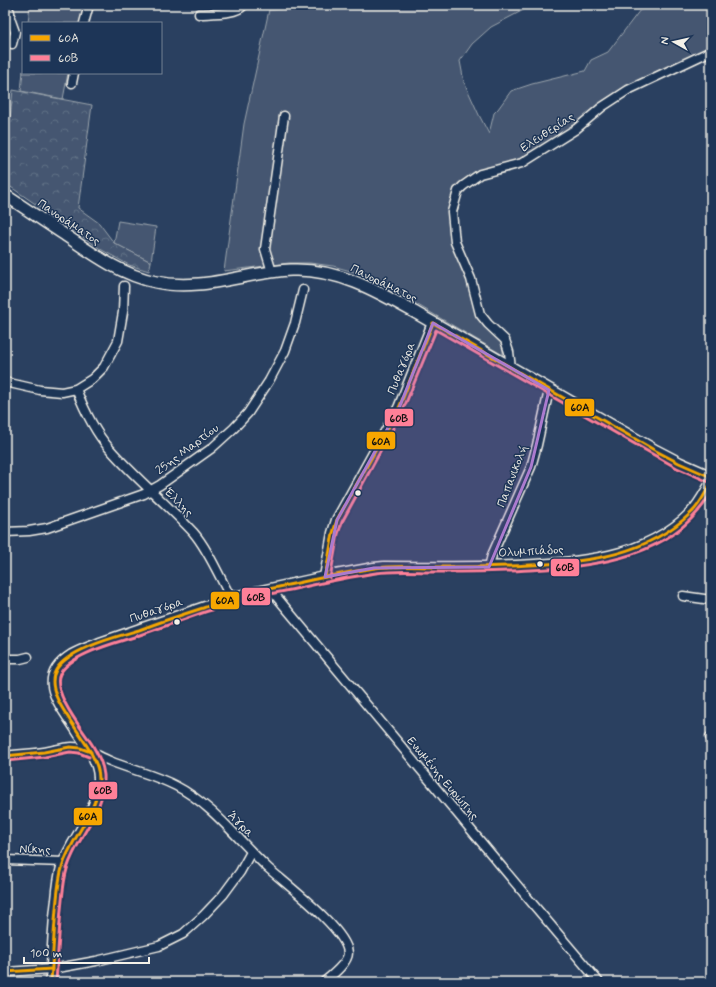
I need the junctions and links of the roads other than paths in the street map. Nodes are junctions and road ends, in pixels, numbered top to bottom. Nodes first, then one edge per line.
1 (6, 5) edge
2 (89, 5) edge
3 (244, 5) edge
4 (198, 14) dead end
5 (8, 18) edge
6 (84, 22) edge
7 (12, 44) dead end
8 (711, 51) edge
9 (74, 74) edge
10 (72, 83) dead end
11 (284, 116) dead end
12 (5, 195) edge
13 (272, 272) junction
14 (124, 286) dead end
15 (303, 290) dead end
16 (433, 323) junction
17 (511, 368) junction
18 (5, 382) edge
19 (76, 389) junction
20 (549, 390) junction
21 (711, 477) edge
22 (711, 483) edge
23 (150, 490) junction
24 (5, 532) edge
25 (489, 567) junction
26 (325, 577) junction
27 (270, 589) junction
28 (683, 596) dead end
29 (231, 598) junction
30 (711, 600) edge
31 (28, 657) dead end
32 (5, 659) edge
33 (91, 752) junction
34 (5, 756) edge
35 (252, 852) junction
36 (5, 860) edge
37 (64, 862) junction
38 (52, 969) junction
39 (5, 972) edge
40 (51, 982) edge
41 (324, 982) edge
42 (599, 982) edge

1 - 5 street
2 - 6 street
3 - 4 street
5 - 7 street
8 - 17 street, Ελευθερίας
9 - 10 street
11 - 13 street
12 - 13 main road, Πανοράματος
13 - 16 main road, Πανοράματος
14 - 19 street
15 - 23 street, 25ης Μαρτίου
16 - 17 main road, Πανοράματος
16 - 26 street, Πυθαγόρα
17 - 20 main road, Πανοράματος
18 - 19 street
19 - 23 street, Έλλης
20 - 21 main road, Πανοράματος
20 - 25 street, Παπανικολή
22 - 25 street, Ολυμπιάδος
23 - 24 street, 25ης Μαρτίου
23 - 29 street, Έλλης
25 - 26 street, Ολυμπιάδος
26 - 27 street, Πυθαγόρα
27 - 29 street, Πυθαγόρα
27 - 42 street, Ενωμένης Ευρώπης
28 - 30 street
29 - 33 street, Πυθαγόρα
31 - 32 street
33 - 34 street, Άγρα
33 - 35 street, Άγρα
33 - 37 street, Πυθαγόρα
35 - 38 street
35 - 41 street, Άγρα
36 - 37 street, Νίκης
37 - 38 street, Πυθαγόρα
38 - 39 street
38 - 40 street, Πυθαγόρα

